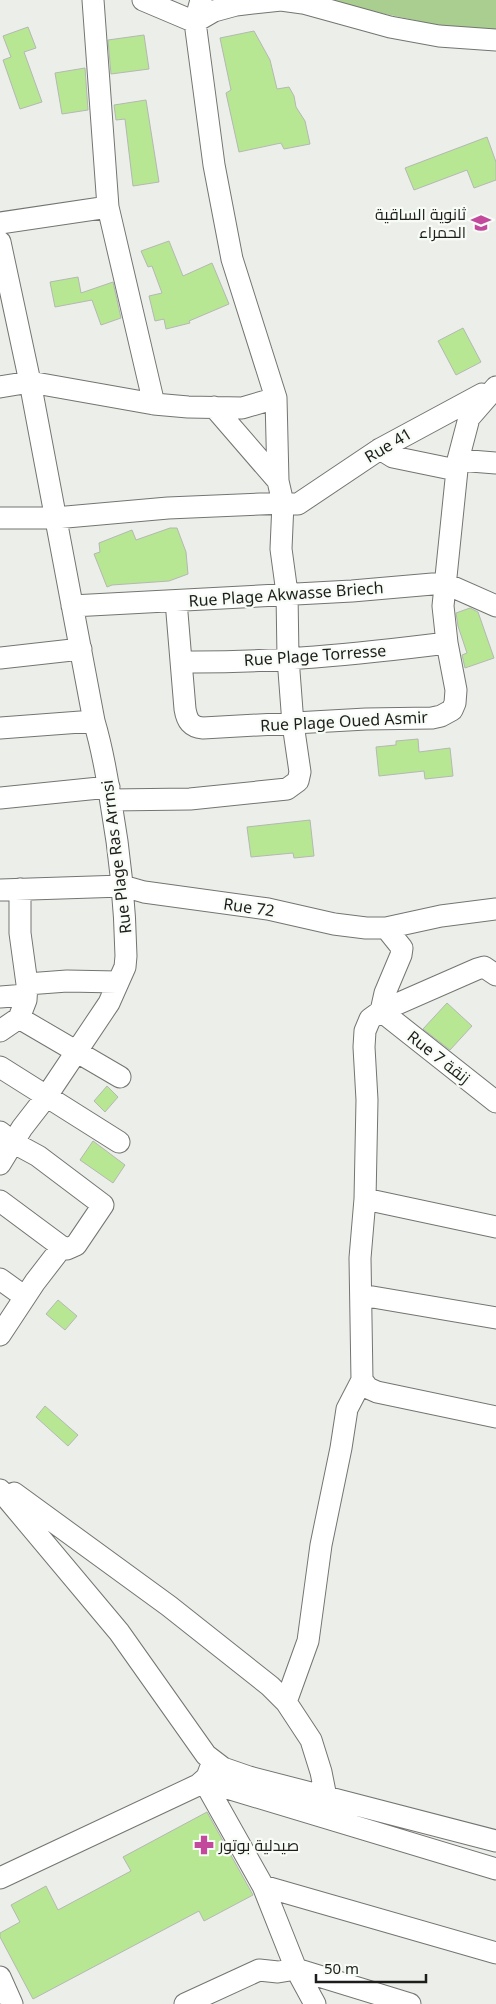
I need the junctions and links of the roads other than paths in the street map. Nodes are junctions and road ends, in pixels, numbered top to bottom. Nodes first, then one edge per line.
1 (93, 0) edge
2 (143, 0) edge
3 (201, 0) edge
4 (195, 22) junction
5 (496, 40) edge
6 (108, 207) junction
7 (0, 223) edge
8 (0, 242) edge
9 (30, 382) junction
10 (0, 387) edge
11 (496, 387) edge
12 (496, 391) edge
13 (276, 398) junction
14 (154, 404) junction
15 (214, 407) junction
16 (380, 449) junction
17 (496, 463) edge
18 (457, 465) junction
19 (278, 481) junction
20 (283, 502) junction
21 (0, 518) edge
22 (55, 518) junction
23 (444, 583) junction
24 (287, 593) junction
25 (176, 601) junction
26 (72, 606) junction
27 (496, 606) edge
28 (447, 643) junction
29 (80, 649) junction
30 (0, 658) edge
31 (288, 658) junction
32 (182, 662) junction
33 (94, 721) junction
34 (293, 724) junction
35 (0, 728) edge
36 (110, 794) junction
37 (0, 798) edge
38 (122, 886) junction
39 (10, 889) edge
40 (496, 909) edge
41 (386, 928) junction
42 (496, 975) edge
43 (118, 982) junction
44 (26, 990) junction
45 (0, 996) edge
46 (382, 1011) junction
47 (19, 1018) junction
48 (0, 1031) edge
49 (76, 1053) junction
50 (0, 1067) edge
51 (120, 1078) dead end
52 (46, 1097) junction
53 (496, 1102) edge
54 (7, 1138) edge
55 (119, 1142) dead end
56 (0, 1164) edge
57 (365, 1199) junction
58 (0, 1201) edge
59 (496, 1227) edge
60 (62, 1247) junction
61 (0, 1279) edge
62 (361, 1295) junction
63 (25, 1297) junction
64 (496, 1318) edge
65 (0, 1335) edge
66 (362, 1380) junction
67 (496, 1417) edge
68 (0, 1482) edge
69 (0, 1490) edge
70 (286, 1702) junction
71 (213, 1762) junction
72 (204, 1781) junction
73 (326, 1797) junction
74 (496, 1841) edge
75 (496, 1869) edge
76 (0, 1878) edge
77 (263, 1886) junction
78 (496, 1953) edge
79 (296, 1969) junction
80 (0, 1977) edge
81 (12, 2004) edge
82 (185, 2004) edge
83 (315, 2004) edge
84 (410, 2004) edge

1 - 6 street
2 - 4 street
3 - 4 street
4 - 5 street
4 - 13 street
6 - 7 street
6 - 14 street
8 - 9 street, Rue Plage Ras Arrnsi
9 - 10 street
9 - 14 street
9 - 22 street, Rue Plage Ras Arrnsi
11 - 12 street
11 - 16 street, Rue 41
11 - 18 street
13 - 15 street
13 - 19 street
14 - 15 street
15 - 19 street
16 - 18 street
16 - 20 street, Rue 41
17 - 18 street
18 - 23 street
19 - 20 street
20 - 22 street, Rue 41
20 - 24 street
21 - 22 street, Rue 41
22 - 26 street, Rue Plage Ras Arrnsi
23 - 24 street, Rue Plage Akwasse Briech
23 - 27 street, Rue Plage Akwasse Briech
23 - 28 street
24 - 25 street, Rue Plage Akwasse Briech
24 - 31 street
25 - 26 street, Rue Plage Akwasse Briech
25 - 32 street, Rue Plage Oued Asmir
26 - 29 street, Rue Plage Ras Arrnsi
28 - 31 street, Rue Plage Torresse
28 - 34 street, Rue Plage Oued Asmir
29 - 30 street
29 - 33 street, Rue Plage Ras Arrnsi
31 - 32 street, Rue Plage Torresse
31 - 34 street
32 - 34 street, Rue Plage Oued Asmir
33 - 35 street
33 - 36 street, Rue Plage Ras Arrnsi
34 - 36 street
36 - 37 street
36 - 38 street, Rue Plage Ras Arrnsi
38 - 39 street, Rue 72
38 - 41 street, Rue 72
38 - 43 street, Rue Plage Ras Arrnsi
39 - 44 street
40 - 41 street, Rue 72
41 - 46 street
42 - 46 street
43 - 44 street
43 - 49 street, Rue Plage Ras Arrnsi
44 - 45 street
44 - 47 street
46 - 53 street, Rue 7 زنقة
46 - 57 street
47 - 48 street
47 - 49 street
49 - 51 street
49 - 52 street, Rue Plage Ras Arrnsi
50 - 52 street
52 - 54 street, Rue Plage Ras Arrnsi
52 - 55 street
54 - 56 street, Rue Plage Ras Arrnsi
54 - 60 street
57 - 59 street
57 - 62 street
58 - 60 street
60 - 63 street
61 - 63 street
62 - 64 street
62 - 66 street
63 - 65 street
66 - 67 street
66 - 70 street
68 - 70 street
69 - 71 street
70 - 73 street
71 - 72 street
71 - 73 street
72 - 75 street
72 - 76 street
72 - 77 street
73 - 74 street
77 - 78 street
77 - 79 street
79 - 82 street
79 - 83 street
79 - 84 street
80 - 81 street

